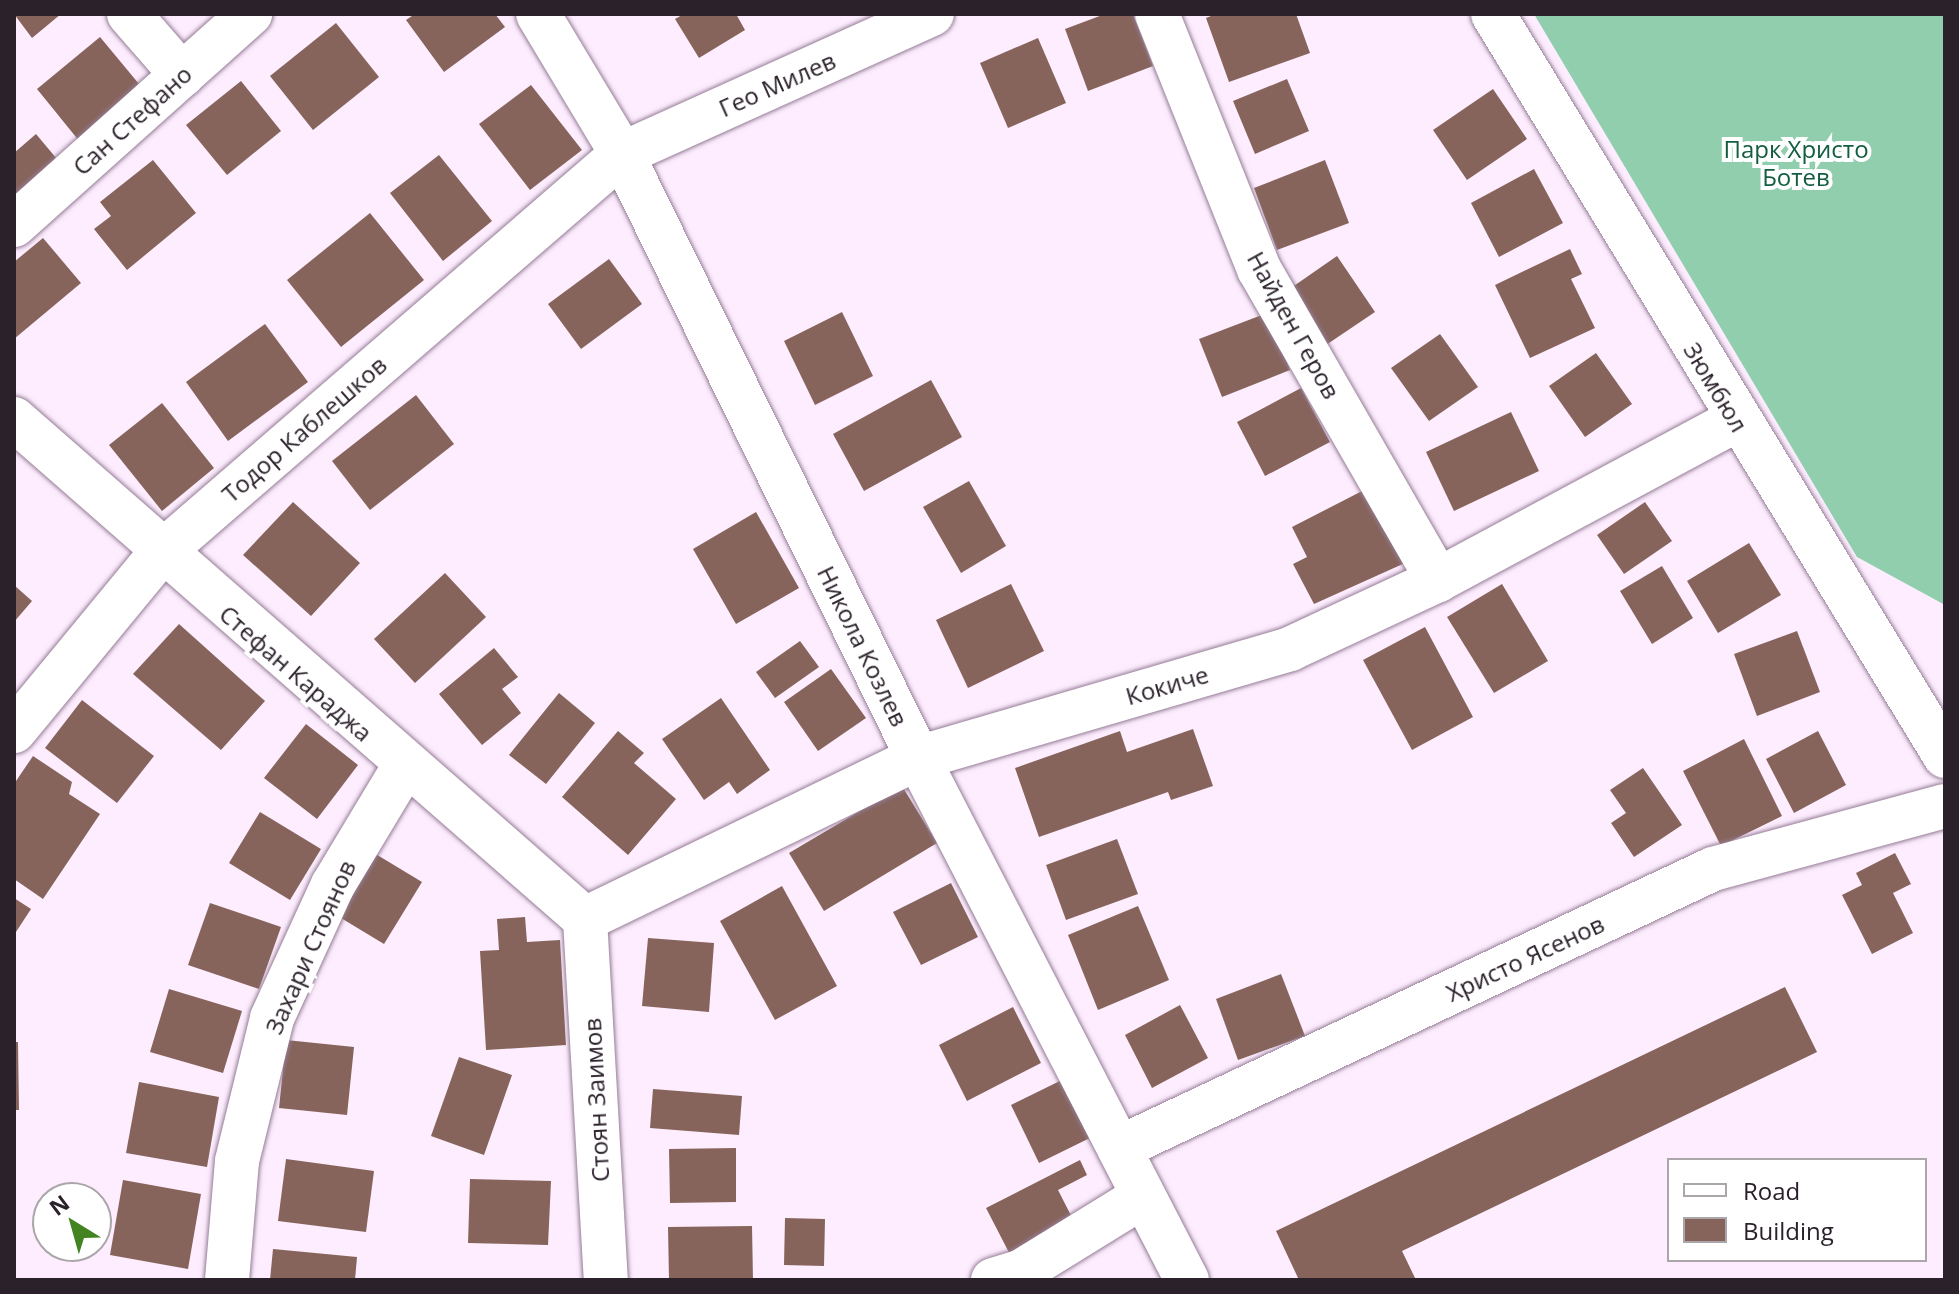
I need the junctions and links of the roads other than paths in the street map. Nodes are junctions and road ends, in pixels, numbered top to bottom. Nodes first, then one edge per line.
1 (129, 14) edge
2 (250, 14) edge
3 (538, 14) edge
4 (932, 14) edge
5 (1157, 14) edge
6 (1493, 14) edge
7 (182, 75) junction
8 (622, 154) junction
9 (14, 225) edge
10 (14, 419) edge
11 (1736, 420) junction
12 (160, 554) junction
13 (1438, 580) junction
14 (14, 731) edge
15 (1945, 756) edge
16 (918, 758) junction
17 (404, 767) junction
18 (1945, 806) edge
19 (585, 919) junction
20 (1119, 1148) junction
21 (1142, 1197) junction
22 (227, 1280) edge
23 (606, 1280) edge
24 (993, 1280) edge
25 (1187, 1280) edge

1 - 7 street
2 - 7 street, Сан Стефано
3 - 8 street, Никола Козлев
4 - 8 street, Гео Милев
5 - 13 street, Найден Геров
6 - 11 street, Зюмбюл
7 - 9 street, Сан Стефано
8 - 12 street, Тодор Каблешков
8 - 16 street, Никола Козлев
10 - 12 street, Стефан Караджа
11 - 13 street, Кокиче
11 - 15 street, Зюмбюл
12 - 14 street, Тодор Каблешков
12 - 17 street, Стефан Караджа
13 - 16 street, Кокиче
16 - 19 street, Кокиче
16 - 20 street, Никола Козлев
17 - 19 street, Стефан Караджа
17 - 22 street, Захари Стоянов
18 - 20 street, Христо Ясенов
19 - 23 street, Стоян Заимов
20 - 21 street, Никола Козлев
21 - 24 street
21 - 25 street, Никола Козлев

